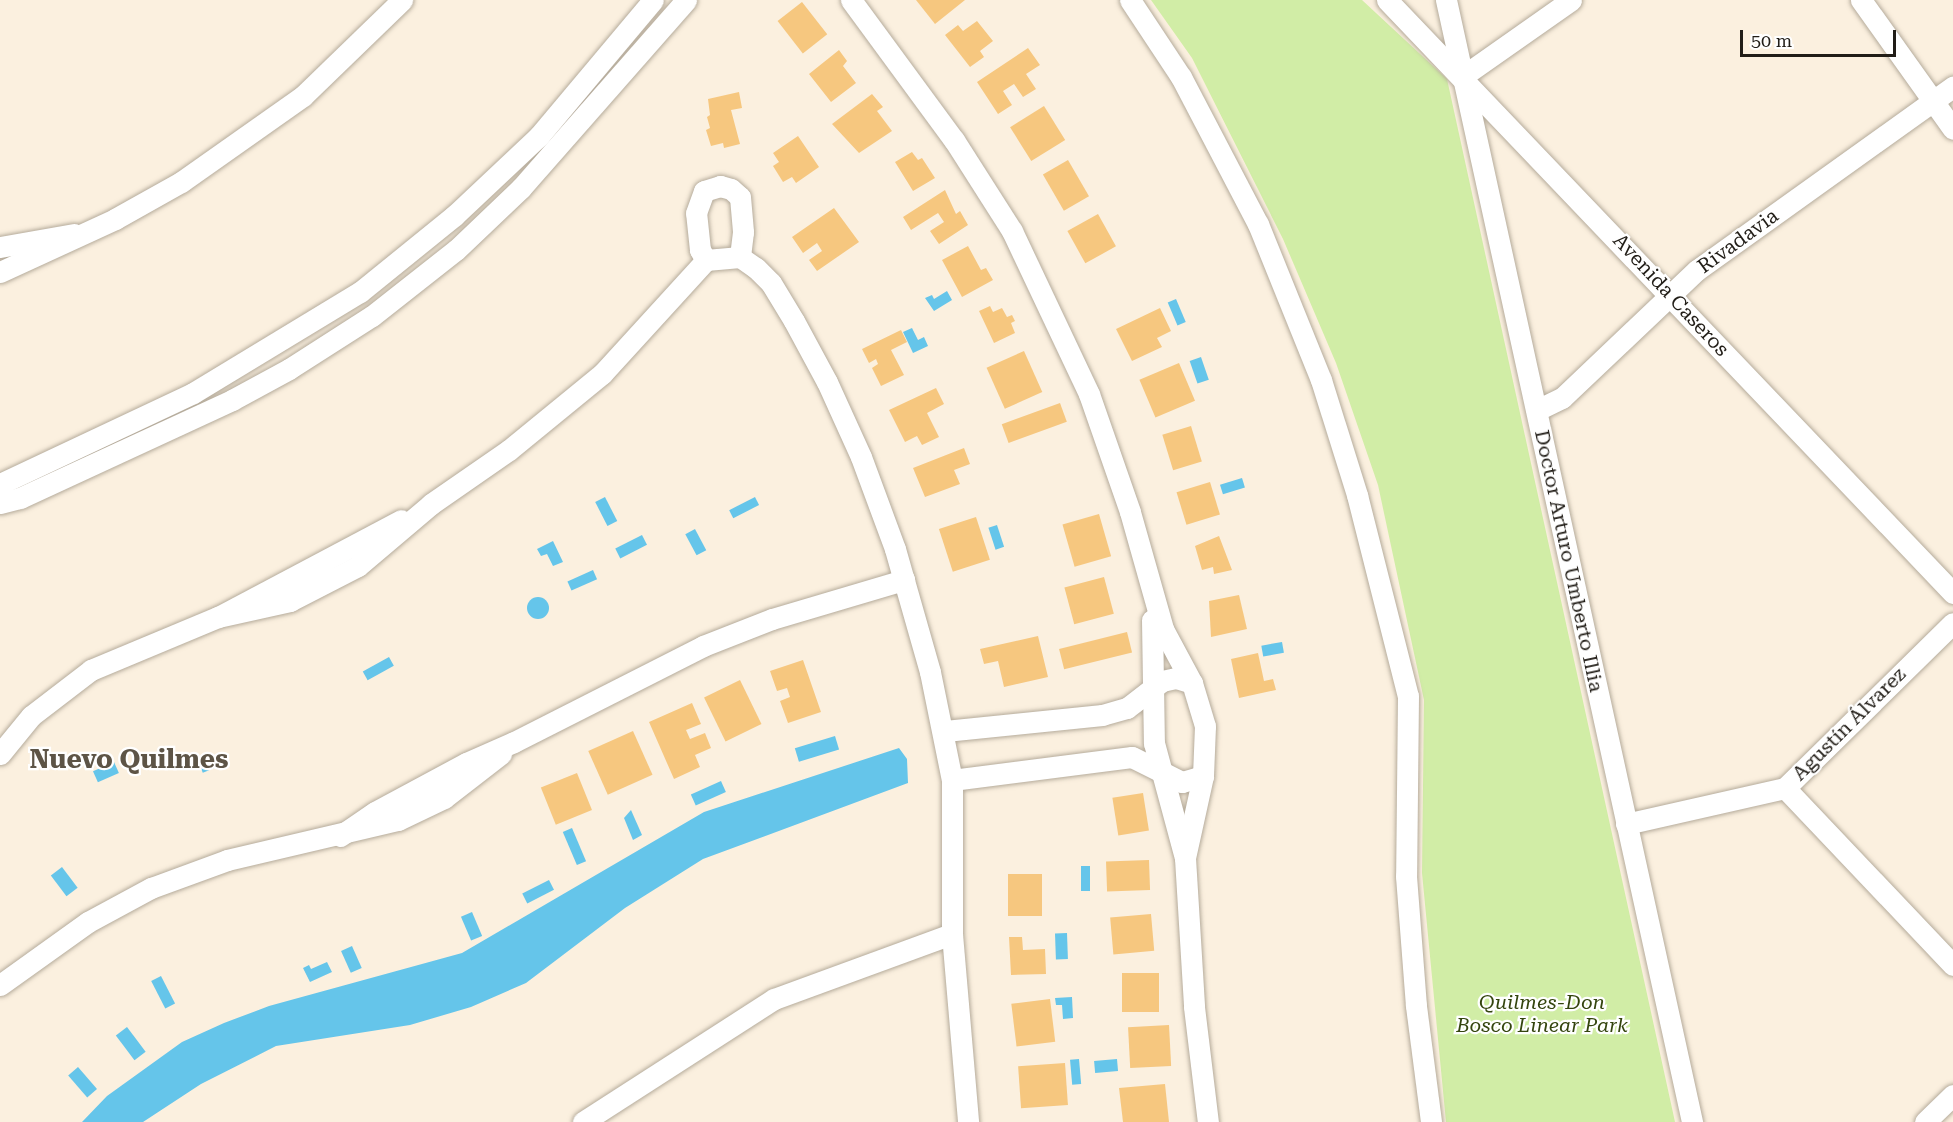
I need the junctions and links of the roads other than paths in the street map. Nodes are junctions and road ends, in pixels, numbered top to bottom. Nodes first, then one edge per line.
1 (402, 0) edge
2 (653, 0) edge
3 (686, 0) edge
4 (851, 0) edge
5 (1130, 0) edge
6 (1386, 0) edge
7 (1446, 0) edge
8 (1571, 0) edge
9 (1861, 0) edge
10 (1463, 76) junction
11 (1953, 87) edge
12 (1933, 101) junction
13 (1953, 129) edge
14 (84, 233) junction
15 (0, 248) edge
16 (740, 257) junction
17 (706, 260) junction
18 (0, 272) edge
19 (1670, 294) junction
20 (1537, 410) junction
21 (116, 427) junction
22 (126, 450) junction
23 (0, 484) edge
24 (0, 503) edge
25 (904, 580) junction
26 (1149, 584) junction
27 (1953, 593) edge
28 (1953, 623) edge
29 (1192, 683) junction
30 (1154, 685) junction
31 (945, 731) junction
32 (0, 754) edge
33 (1162, 773) junction
34 (1203, 776) junction
35 (951, 780) junction
36 (1785, 788) junction
37 (1626, 824) junction
38 (1185, 858) junction
39 (952, 934) junction
40 (1953, 965) edge
41 (0, 985) edge
42 (1953, 1095) edge
43 (589, 1117) edge
44 (568, 1122) edge
45 (968, 1122) edge
46 (1208, 1122) edge
47 (1431, 1122) edge
48 (1692, 1122) edge
49 (1925, 1122) edge

1 - 14 street
2 - 21 street
3 - 22 street
4 - 26 street
5 - 47 street
6 - 10 street, Avenida Caseros
7 - 10 street, Doctor Arturo Umberto Illia
8 - 10 street
9 - 12 street
10 - 19 street, Avenida Caseros
10 - 20 street, Doctor Arturo Umberto Illia
11 - 12 street, Rivadavia
12 - 13 street
12 - 19 street, Rivadavia
14 - 15 street
14 - 18 street
16 - 17 street
16 - 17 street
16 - 25 street
17 - 32 street
19 - 20 street, Rivadavia
19 - 27 street, Avenida Caseros
20 - 37 street, Doctor Arturo Umberto Illia
21 - 22 street
21 - 23 street
22 - 24 street
25 - 31 street
25 - 41 street
26 - 29 street
26 - 30 street
28 - 36 street, Agustín Álvarez
29 - 30 street
29 - 34 street
30 - 31 street
30 - 33 street
31 - 35 street
33 - 34 street
33 - 35 street
33 - 38 street
34 - 38 street
35 - 39 street
36 - 37 street, Agustín Álvarez
36 - 40 street
37 - 48 street, Doctor Arturo Umberto Illia
38 - 46 street
39 - 43 street
39 - 45 street
42 - 49 street
43 - 44 street

